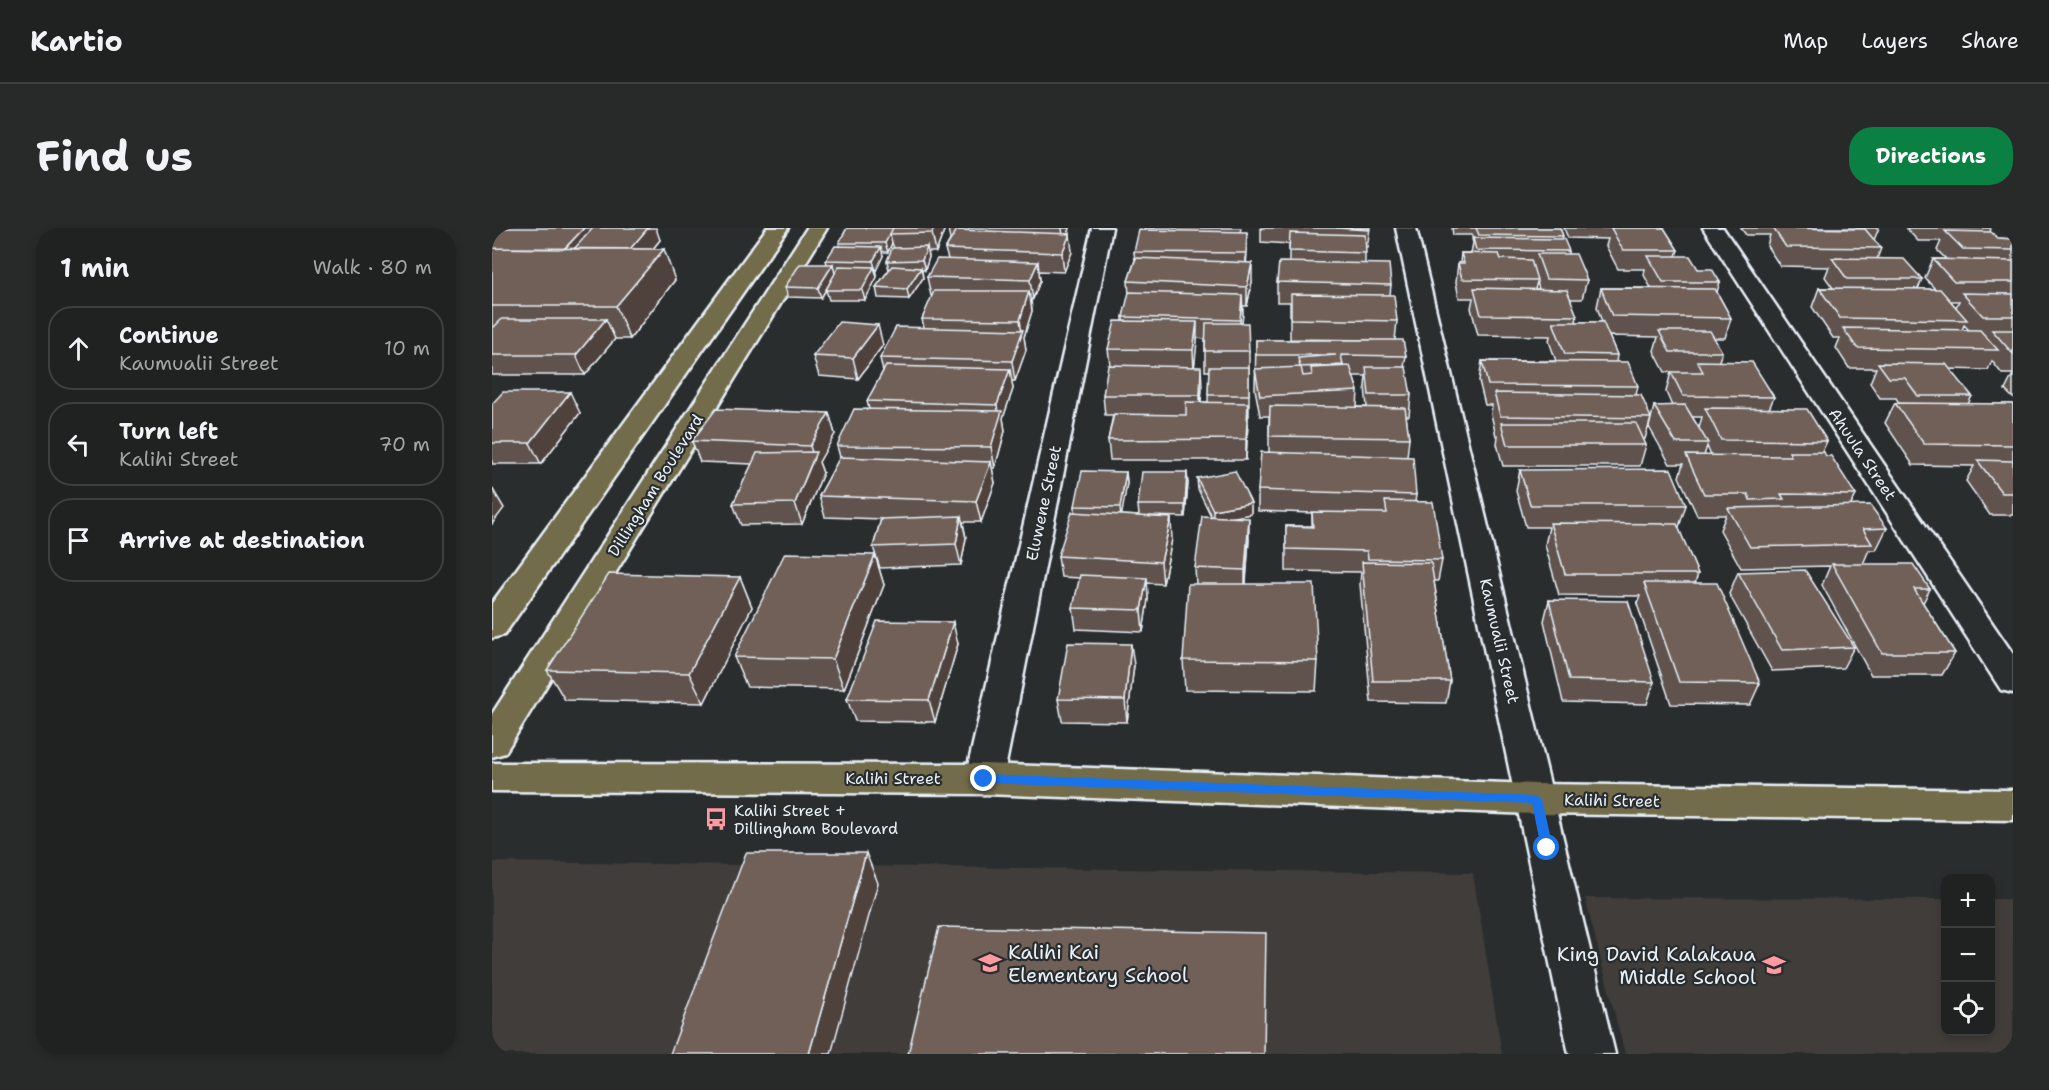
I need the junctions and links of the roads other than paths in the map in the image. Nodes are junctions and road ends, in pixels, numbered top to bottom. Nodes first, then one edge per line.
1 (778, 228) edge
2 (817, 228) edge
3 (1102, 228) edge
4 (1406, 228) edge
5 (1713, 228) edge
6 (492, 627) edge
7 (2013, 681) edge
8 (492, 743) edge
9 (492, 777) edge
10 (984, 779) junction
11 (1536, 799) junction
12 (2013, 805) edge
13 (1592, 1054) edge

1 - 6 main road
2 - 8 main road, Dillingham Boulevard
3 - 10 street, Eluwene Street
4 - 11 street, Kaumualii Street
5 - 7 street, Ahuula Street
9 - 10 main road, Kalihi Street
10 - 11 main road, Kalihi Street
11 - 12 main road, Kalihi Street
11 - 13 street, Kaumualii Street

